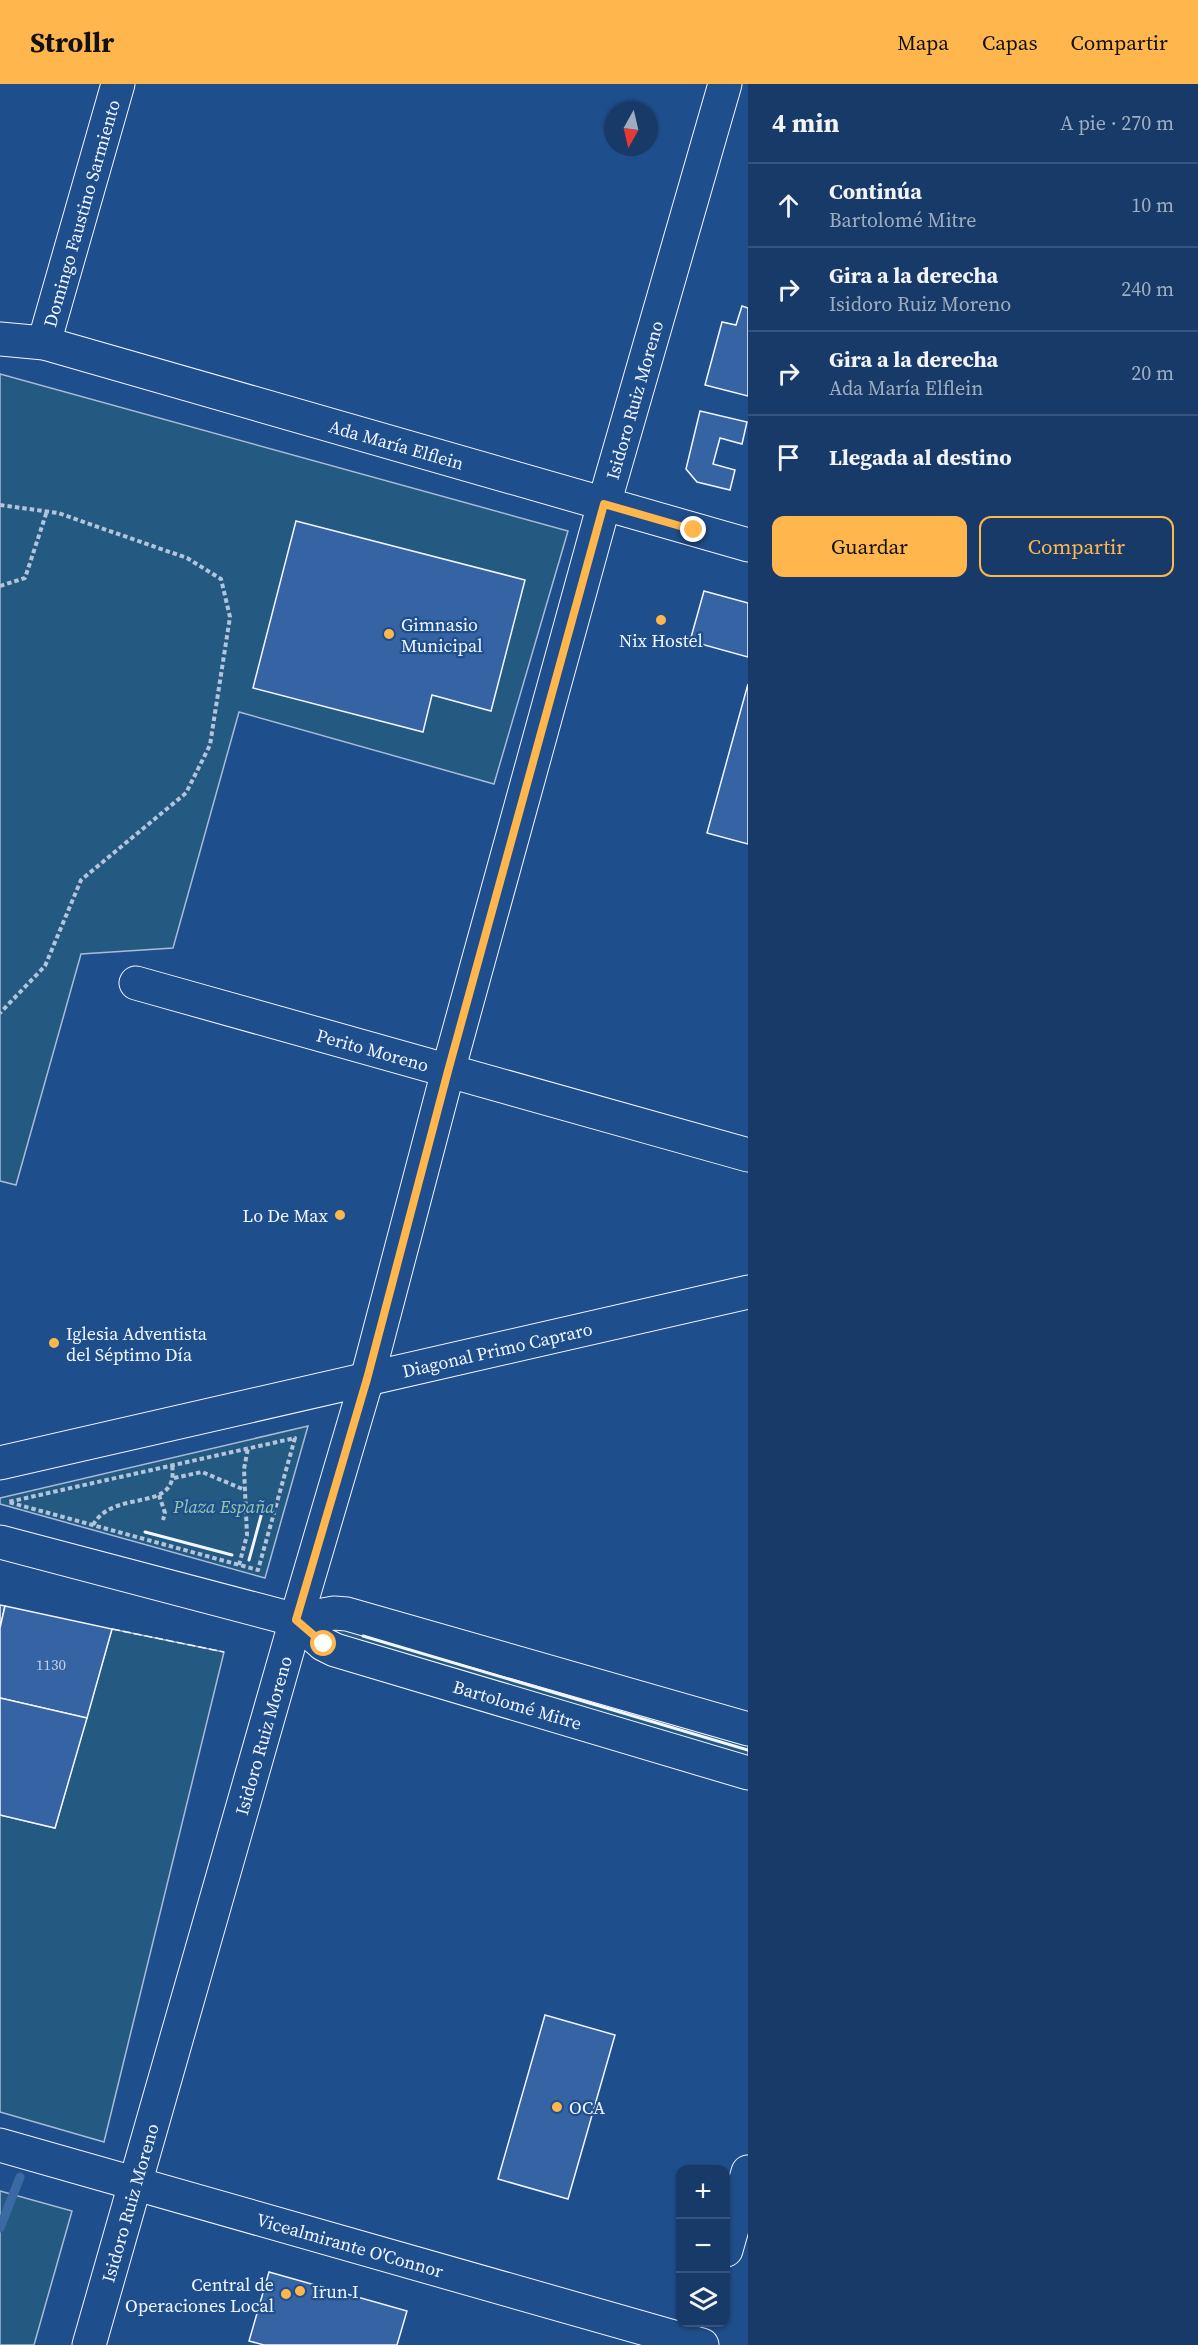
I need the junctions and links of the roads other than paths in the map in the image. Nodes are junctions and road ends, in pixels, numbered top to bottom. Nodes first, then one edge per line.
1 (118, 84) edge
2 (725, 84) edge
3 (0, 339) edge
4 (44, 343) junction
5 (604, 504) junction
6 (748, 545) edge
7 (136, 983) dead end
8 (448, 1071) junction
9 (748, 1155) edge
10 (748, 1292) edge
11 (367, 1379) junction
12 (0, 1463) edge
13 (0, 1542) edge
14 (296, 1620) junction
15 (748, 1729) edge
16 (748, 1773) edge
17 (0, 2145) edge
18 (748, 2172) edge
19 (135, 2184) junction
20 (730, 2236) edge
21 (701, 2339) edge
22 (89, 2345) edge

1 - 4 street, Domingo Faustino Sarmiento
2 - 5 street, Isidoro Ruiz Moreno
3 - 4 street, Ada María Elflein
4 - 5 street, Ada María Elflein
5 - 6 street, Ada María Elflein
5 - 8 street, Isidoro Ruiz Moreno
7 - 8 street, Perito Moreno
8 - 9 street, Perito Moreno
8 - 11 street, Isidoro Ruiz Moreno
10 - 11 street, Diagonal Primo Capraro
11 - 12 street, Diagonal Primo Capraro
11 - 14 street, Isidoro Ruiz Moreno
13 - 14 street, Bartolomé Mitre
14 - 15 street, Bartolomé Mitre
14 - 16 street, Bartolomé Mitre
14 - 19 street, Isidoro Ruiz Moreno
17 - 19 street, Vicealmirante O'Connor
18 - 20 street
19 - 21 street, Vicealmirante O'Connor
19 - 22 street, Isidoro Ruiz Moreno

